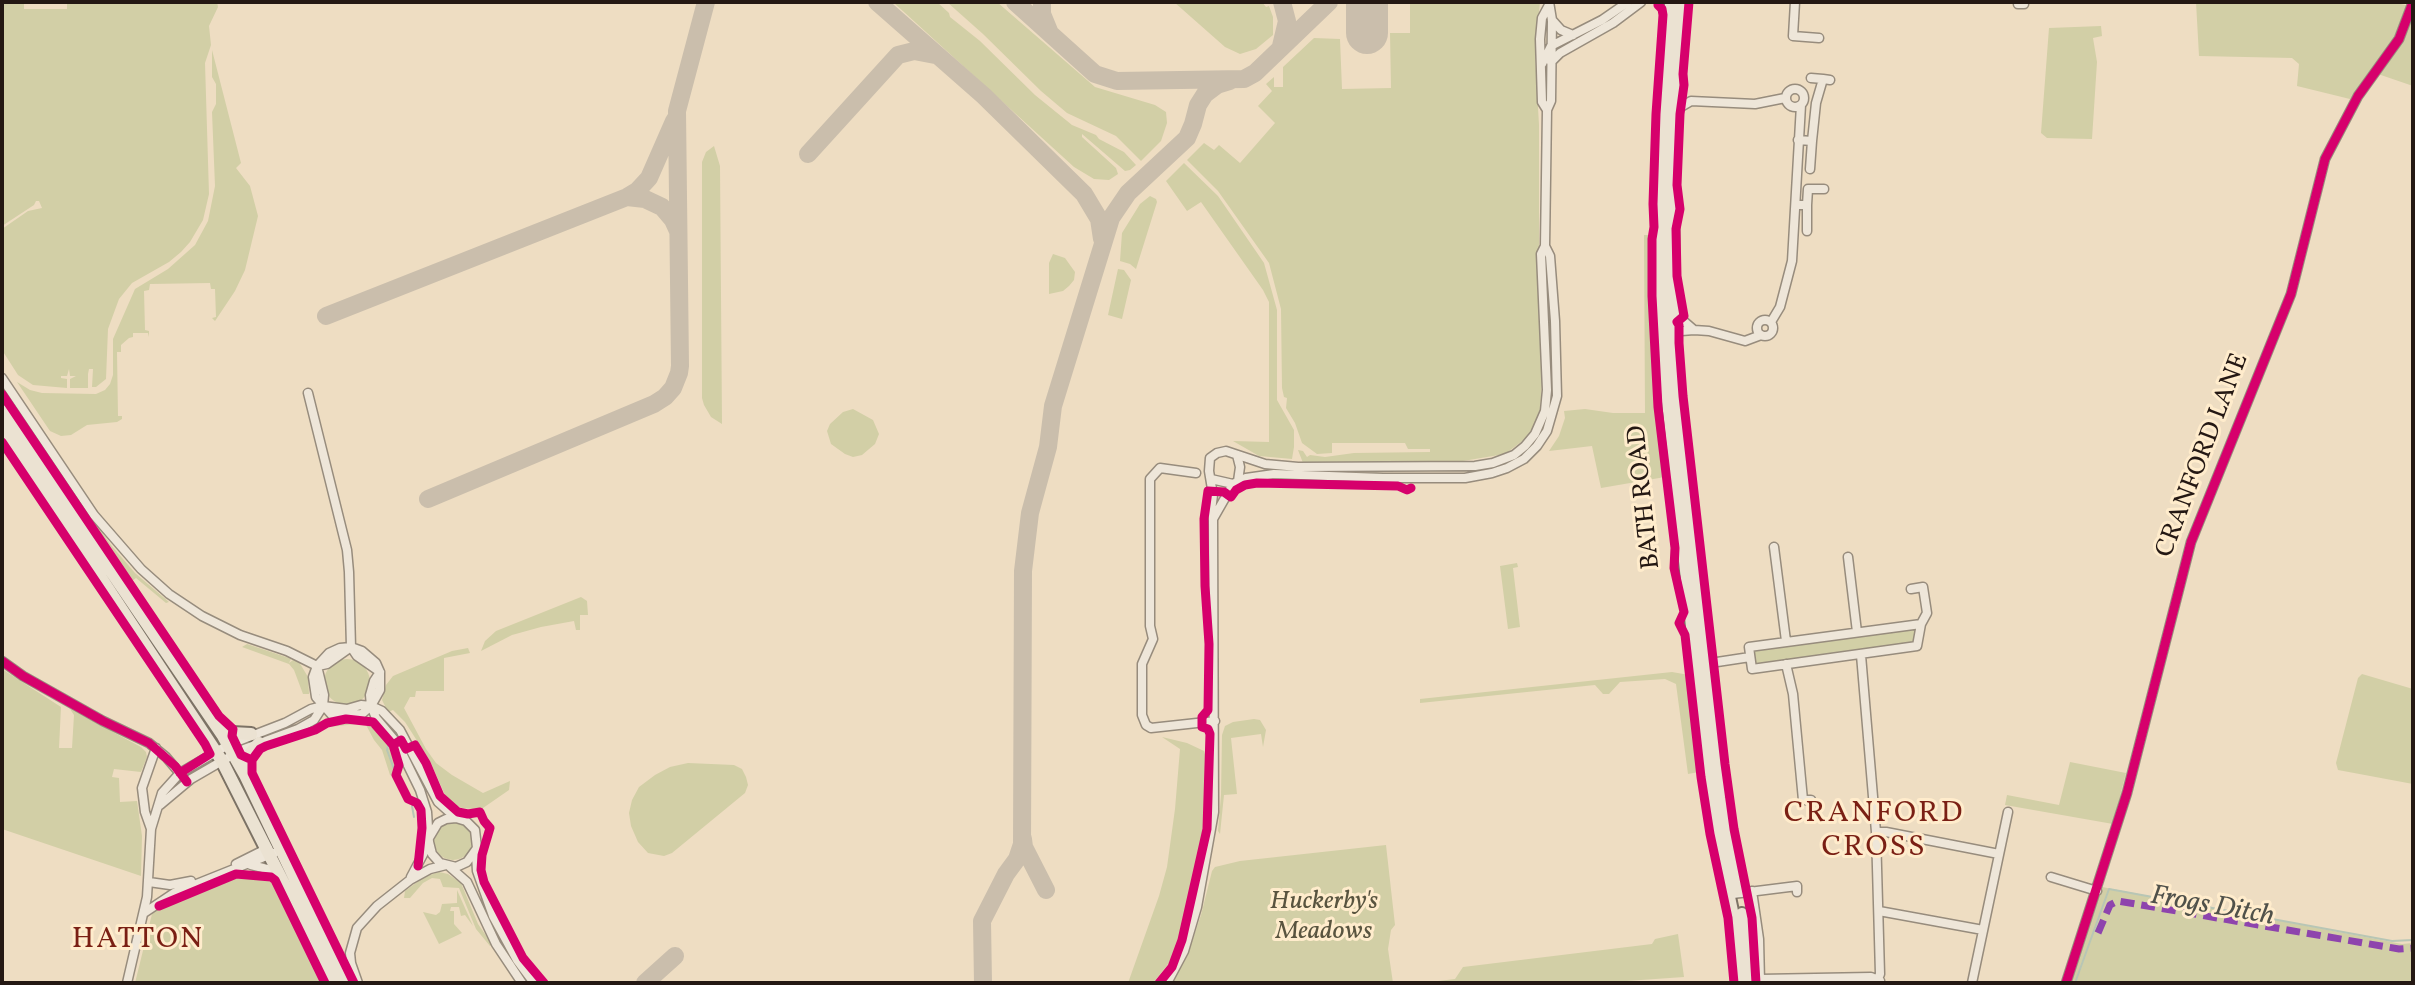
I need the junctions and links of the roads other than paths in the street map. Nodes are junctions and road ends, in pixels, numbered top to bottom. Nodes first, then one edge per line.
1 (1628, 2) edge
2 (1641, 2) edge
3 (1682, 2) edge
4 (1795, 2) edge
5 (2405, 2) edge
6 (1549, 3) edge
7 (2413, 3) edge
8 (1668, 5) edge
9 (1552, 20) junction
10 (1573, 35) junction
11 (1819, 38) dead end
12 (1540, 39) junction
13 (1551, 46) junction
14 (1571, 47) junction
15 (1546, 63) junction
16 (1811, 78) dead end
17 (1676, 84) junction
18 (1785, 98) junction
19 (1691, 101) junction
20 (1801, 105) junction
21 (1674, 111) junction
22 (1798, 140) junction
23 (1812, 141) junction
24 (1810, 169) dead end
25 (1824, 189) dead end
26 (1796, 205) junction
27 (1807, 205) junction
28 (1807, 232) dead end
29 (1545, 246) junction
30 (1671, 301) junction
31 (1694, 330) junction
32 (1671, 332) junction
33 (2, 378) edge
34 (308, 393) dead end
35 (2, 411) edge
36 (2, 428) edge
37 (1237, 455) junction
38 (1196, 473) dead end
39 (1211, 479) junction
40 (1236, 482) junction
41 (1213, 519) junction
42 (1774, 547) dead end
43 (1848, 557) dead end
44 (1911, 589) dead end
45 (1921, 624) junction
46 (1857, 632) junction
47 (1786, 641) junction
48 (351, 647) junction
49 (1861, 654) junction
50 (1750, 657) junction
51 (2, 661) edge
52 (1786, 664) junction
53 (1700, 665) junction
54 (317, 666) junction
55 (323, 706) junction
56 (371, 706) junction
57 (1215, 721) junction
58 (214, 722) junction
59 (255, 738) junction
60 (156, 748) junction
61 (227, 753) junction
62 (180, 773) junction
63 (244, 775) junction
64 (186, 782) junction
65 (1811, 800) dead end
66 (157, 808) junction
67 (2008, 812) dead end
68 (456, 818) junction
69 (151, 829) junction
70 (1876, 832) junction
71 (429, 840) junction
72 (477, 848) junction
73 (272, 851) junction
74 (1999, 854) junction
75 (250, 864) junction
76 (448, 866) junction
77 (2051, 877) dead end
78 (282, 880) junction
79 (410, 880) junction
80 (148, 886) junction
81 (1797, 886) dead end
82 (1752, 891) junction
83 (2097, 891) junction
84 (174, 892) junction
85 (1734, 894) junction
86 (1879, 911) junction
87 (144, 913) junction
88 (1983, 930) junction
89 (1880, 981) edge
90 (1756, 982) edge
91 (127, 983) edge
92 (334, 983) edge
93 (345, 983) edge
94 (358, 983) edge
95 (522, 983) edge
96 (534, 983) edge
97 (1167, 983) edge
98 (1739, 983) edge
99 (1972, 983) edge
100 (2066, 983) edge

1 - 10 street
2 - 14 street
3 - 17 highway, BATH ROAD
4 - 11 street
5 - 7 street
6 - 9 street
6 - 12 street
7 - 83 street, CRANFORD LANE
8 - 32 highway, BATH ROAD
9 - 10 street
9 - 13 street
10 - 13 street
12 - 13 street
12 - 15 street
13 - 14 street
13 - 15 street
14 - 15 street
15 - 29 street
16 - 23 street
17 - 19 street
17 - 21 highway, BATH ROAD
18 - 19 street
18 - 20 street
18 - 20 street
19 - 21 street
20 - 22 street
21 - 30 highway, BATH ROAD
22 - 23 street
22 - 26 street
23 - 24 street
25 - 27 street
26 - 27 street
26 - 31 street
27 - 28 street
29 - 37 street
29 - 40 street
30 - 31 street
30 - 32 highway, BATH ROAD
31 - 32 street
32 - 53 highway, BATH ROAD
33 - 54 street
34 - 48 street
35 - 58 highway
36 - 61 highway
37 - 39 street
37 - 40 street
38 - 57 street
39 - 40 street
39 - 41 street
40 - 41 street
41 - 57 street
42 - 47 street
43 - 46 street
44 - 45 street
45 - 46 street
45 - 49 street
46 - 47 street
47 - 50 street
48 - 54 street
48 - 56 street
49 - 52 street
49 - 70 street
50 - 52 street
50 - 53 street
51 - 60 street
52 - 65 street
53 - 85 highway, BATH ROAD
54 - 55 street
55 - 56 street
55 - 59 street
56 - 68 street
56 - 71 street
57 - 97 street
58 - 59 highway
58 - 61 highway
59 - 61 street
59 - 63 highway
60 - 62 street
60 - 69 street
61 - 62 street
61 - 63 highway
61 - 64 street
61 - 73 highway
62 - 64 street
62 - 66 street
63 - 73 highway
64 - 66 street
66 - 69 street
67 - 74 street
68 - 71 street
68 - 72 street
69 - 80 street
70 - 74 street
70 - 86 street
71 - 76 street
71 - 79 street
72 - 76 street
72 - 96 street
73 - 75 street
73 - 78 highway
73 - 80 street
73 - 93 highway
74 - 88 street
75 - 78 street
75 - 84 street
76 - 79 street
76 - 95 street
77 - 83 street
78 - 92 highway
79 - 94 street
80 - 84 street
80 - 87 street
81 - 82 street
82 - 85 street
82 - 90 street
83 - 100 street, CRANFORD LANE
84 - 87 street
85 - 90 highway, BATH ROAD
85 - 98 highway, BATH ROAD
86 - 88 street
86 - 89 street
87 - 91 street
88 - 99 street
89 - 90 street

